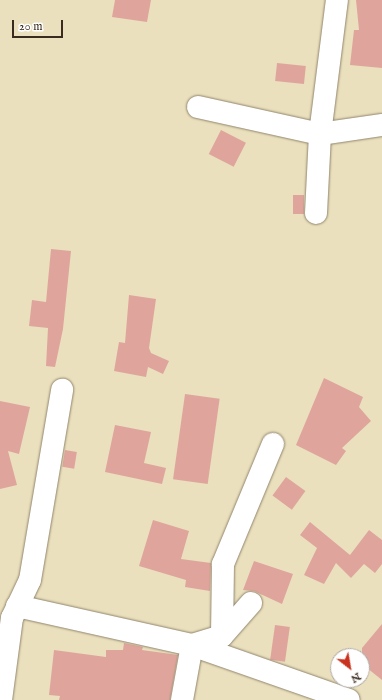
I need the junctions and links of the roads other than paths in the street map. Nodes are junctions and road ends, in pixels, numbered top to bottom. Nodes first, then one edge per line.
1 (337, 0) edge
2 (198, 107) dead end
3 (382, 125) edge
4 (320, 134) junction
5 (316, 213) dead end
6 (62, 390) dead end
7 (272, 444) dead end
8 (251, 603) dead end
9 (10, 614) edge
10 (222, 636) junction
11 (192, 645) junction
12 (1, 700) edge
13 (182, 700) edge
14 (349, 700) edge

1 - 4 street
2 - 4 street
3 - 4 street
4 - 5 street
6 - 9 street
7 - 10 street
8 - 10 street
9 - 11 street
9 - 12 street
10 - 11 street
11 - 13 street
11 - 14 street

